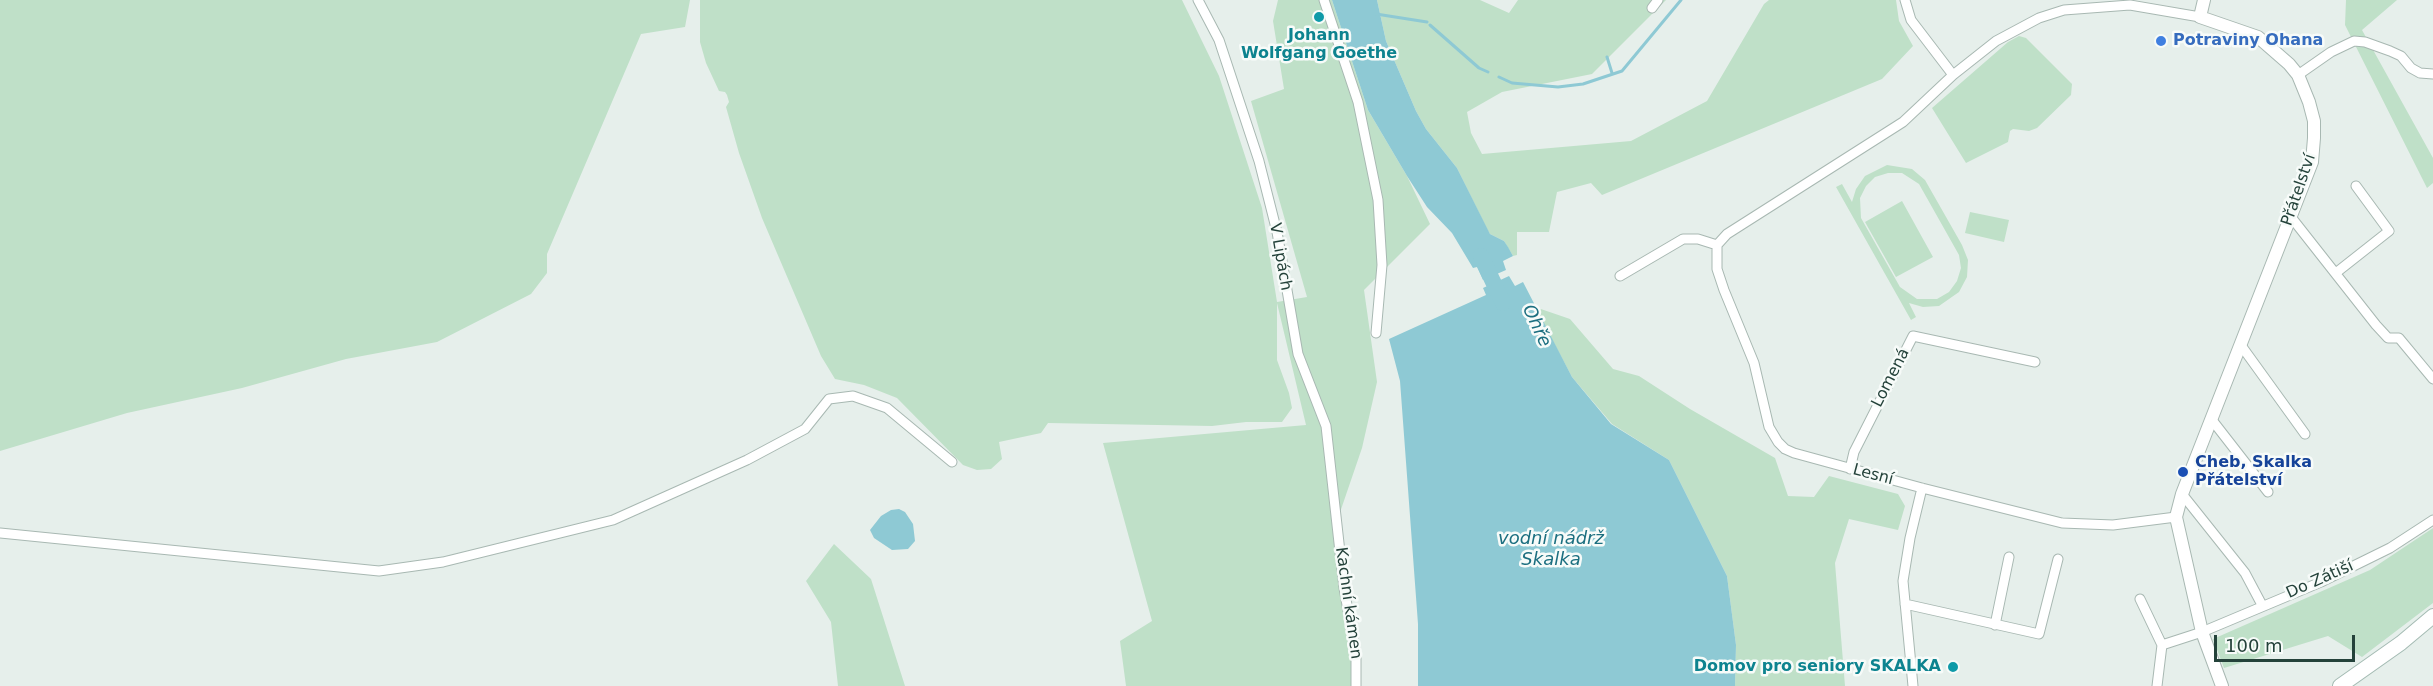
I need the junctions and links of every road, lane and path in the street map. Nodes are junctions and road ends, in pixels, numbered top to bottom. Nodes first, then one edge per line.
1 (1198, 0) edge
2 (1324, 0) edge
3 (1905, 0) edge
4 (2204, 0) edge
5 (2130, 3) edge
6 (2200, 17) junction
7 (2433, 74) edge
8 (1953, 75) junction
9 (2298, 75) junction
10 (2356, 186) dead end
11 (2291, 217) junction
12 (1717, 245) junction
13 (2337, 272) junction
14 (1620, 276) dead end
15 (1376, 333) dead end
16 (2240, 344) junction
17 (2035, 362) dead end
18 (2433, 379) edge
19 (2211, 420) junction
20 (2305, 434) dead end
21 (952, 462) dead end
22 (1850, 469) junction
23 (1922, 488) junction
24 (2268, 492) dead end
25 (2182, 494) junction
26 (2176, 517) junction
27 (1338, 520) joint
28 (2433, 520) edge
29 (0, 533) edge
30 (2009, 557) dead end
31 (2058, 559) dead end
32 (2140, 599) dead end
33 (1905, 604) junction
34 (2262, 605) junction
35 (2433, 616) edge
36 (1995, 625) junction
37 (2202, 632) junction
38 (2162, 645) junction
39 (1356, 686) edge
40 (1913, 686) edge
41 (2157, 686) edge
42 (2222, 686) edge
43 (2340, 686) edge

1 - 27 street, V Lipách
2 - 15 street
3 - 8 street
4 - 6 street
5 - 6 street
5 - 8 street
6 - 9 street, Přátelství
7 - 9 street
8 - 12 street
9 - 11 street, Přátelství
10 - 13 street
11 - 13 street
11 - 16 street, Přátelství
12 - 14 street
12 - 22 street, Lesní
13 - 18 street
16 - 19 street, Přátelství
16 - 20 street
17 - 22 street, Lomená
19 - 24 street
19 - 25 street, Přátelství
21 - 29 street
22 - 23 street, Lesní
23 - 26 street, Lesní
23 - 33 street
25 - 26 street, Přátelství
25 - 34 street
26 - 37 street, Přátelství
27 - 39 street, Kachní kámen
28 - 34 street, Do Zátiší
30 - 36 street
31 - 36 street
32 - 38 street
33 - 36 street
33 - 40 street
34 - 37 street, Do Zátiší
35 - 43 main road
37 - 38 street, Do Zátiší
37 - 42 street, Přátelství
38 - 41 street

